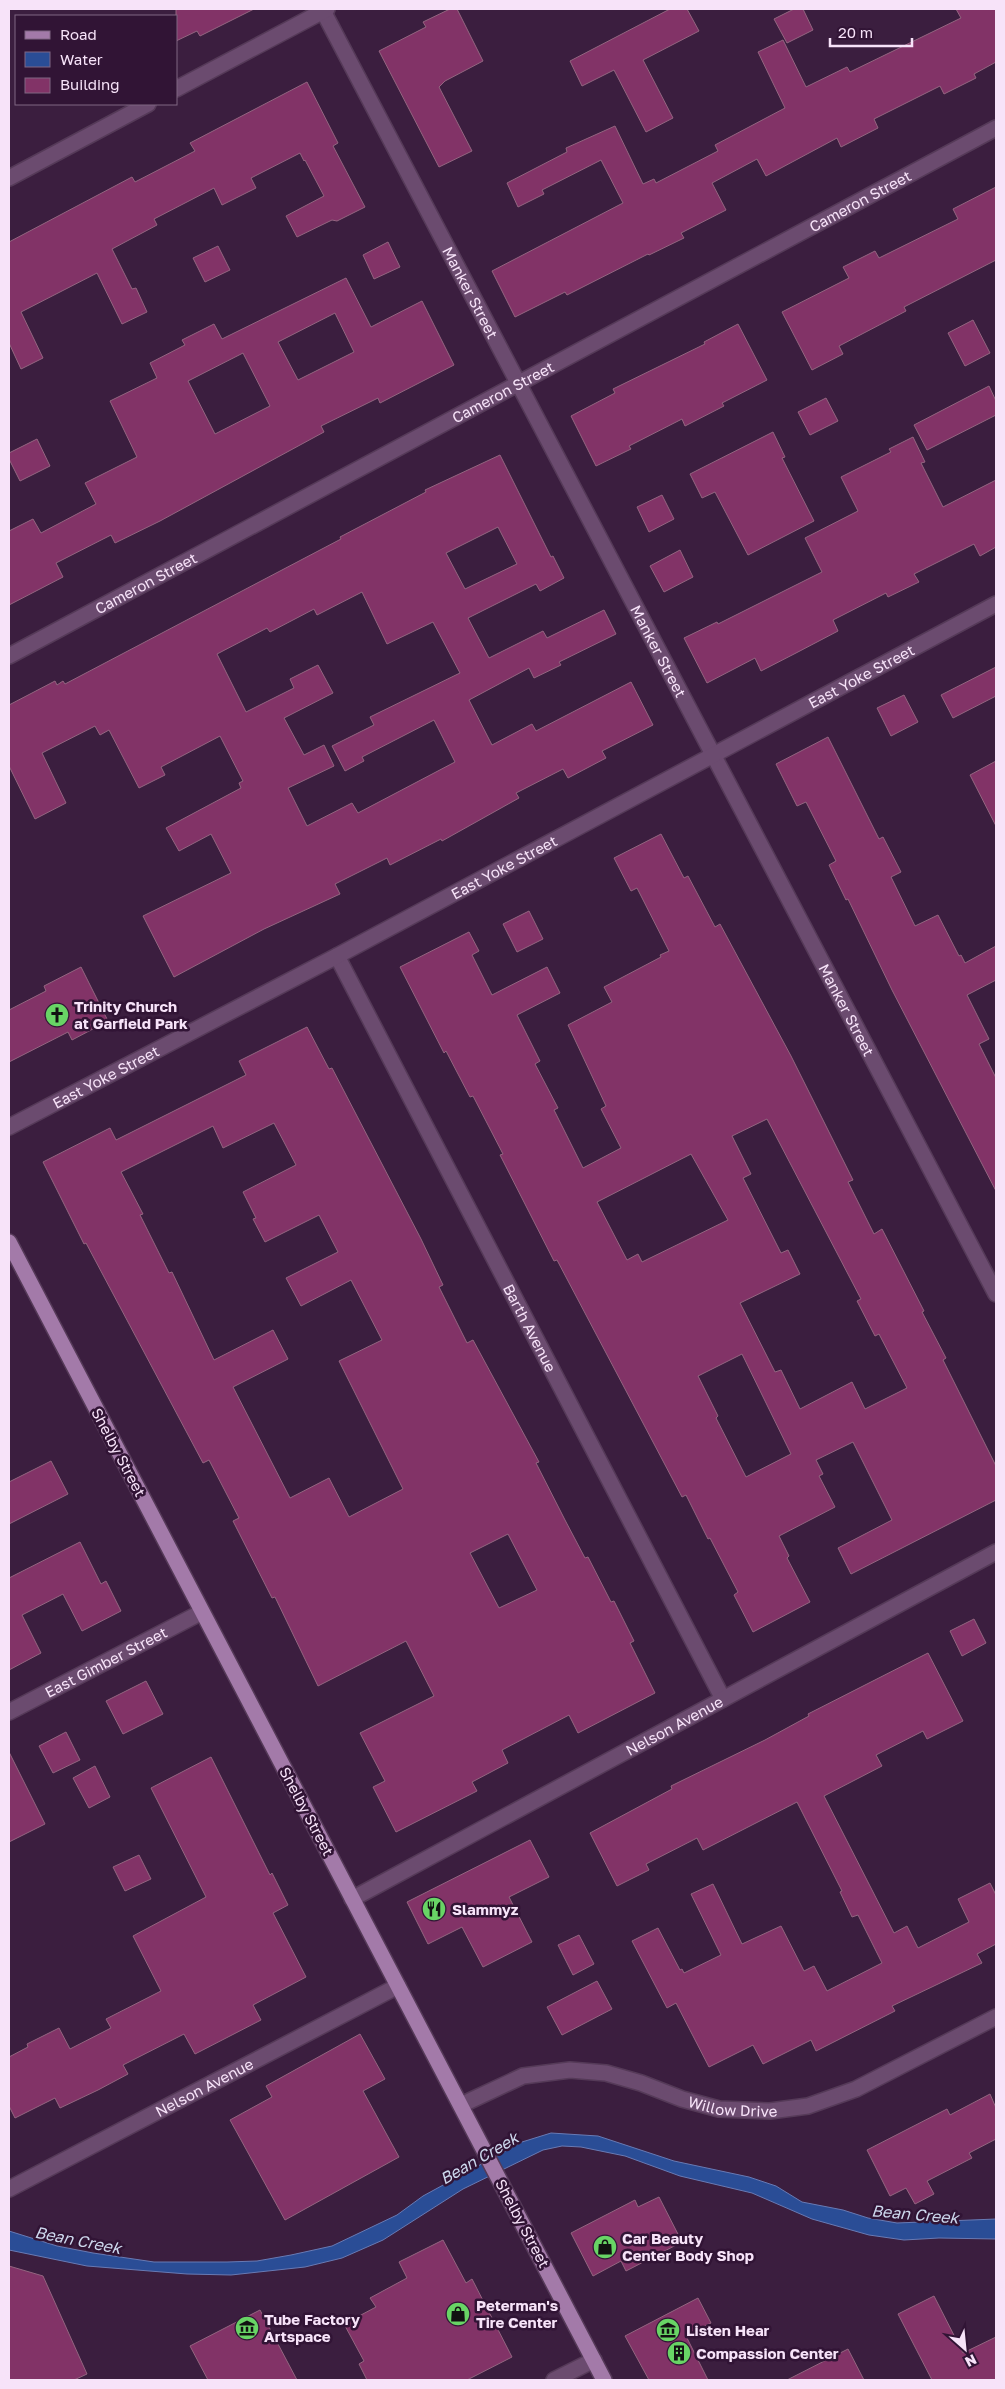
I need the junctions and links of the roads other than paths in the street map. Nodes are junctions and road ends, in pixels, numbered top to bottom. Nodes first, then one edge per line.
1 (324, 9) edge
2 (178, 88) edge
3 (146, 105) edge
4 (996, 128) edge
5 (9, 178) edge
6 (519, 385) junction
7 (996, 604) edge
8 (9, 656) edge
9 (713, 755) junction
10 (337, 956) junction
11 (9, 1128) edge
12 (9, 1242) edge
13 (996, 1294) edge
14 (996, 1552) edge
15 (202, 1612) junction
16 (723, 1699) junction
17 (9, 1712) edge
18 (352, 1899) junction
19 (398, 1986) junction
20 (996, 2017) edge
21 (461, 2105) junction
22 (9, 2189) edge
23 (594, 2360) junction
24 (554, 2380) edge
25 (604, 2380) edge

1 - 2 street
1 - 6 street, Manker Street
3 - 5 street
4 - 6 street, Cameron Street
6 - 8 street, Cameron Street
6 - 9 street, Manker Street
7 - 9 street, East Yoke Street
9 - 10 street, East Yoke Street
9 - 13 street, Manker Street
10 - 11 street, East Yoke Street
10 - 16 street, Barth Avenue
12 - 15 main road, Shelby Street
14 - 16 street, Nelson Avenue
15 - 17 street, East Gimber Street
15 - 18 main road, Shelby Street
16 - 18 street, Nelson Avenue
18 - 19 main road, Shelby Street
19 - 21 main road, Shelby Street
19 - 22 street, Nelson Avenue
20 - 21 street, Willow Drive
21 - 23 main road, Shelby Street
23 - 24 street
23 - 25 main road, Shelby Street

